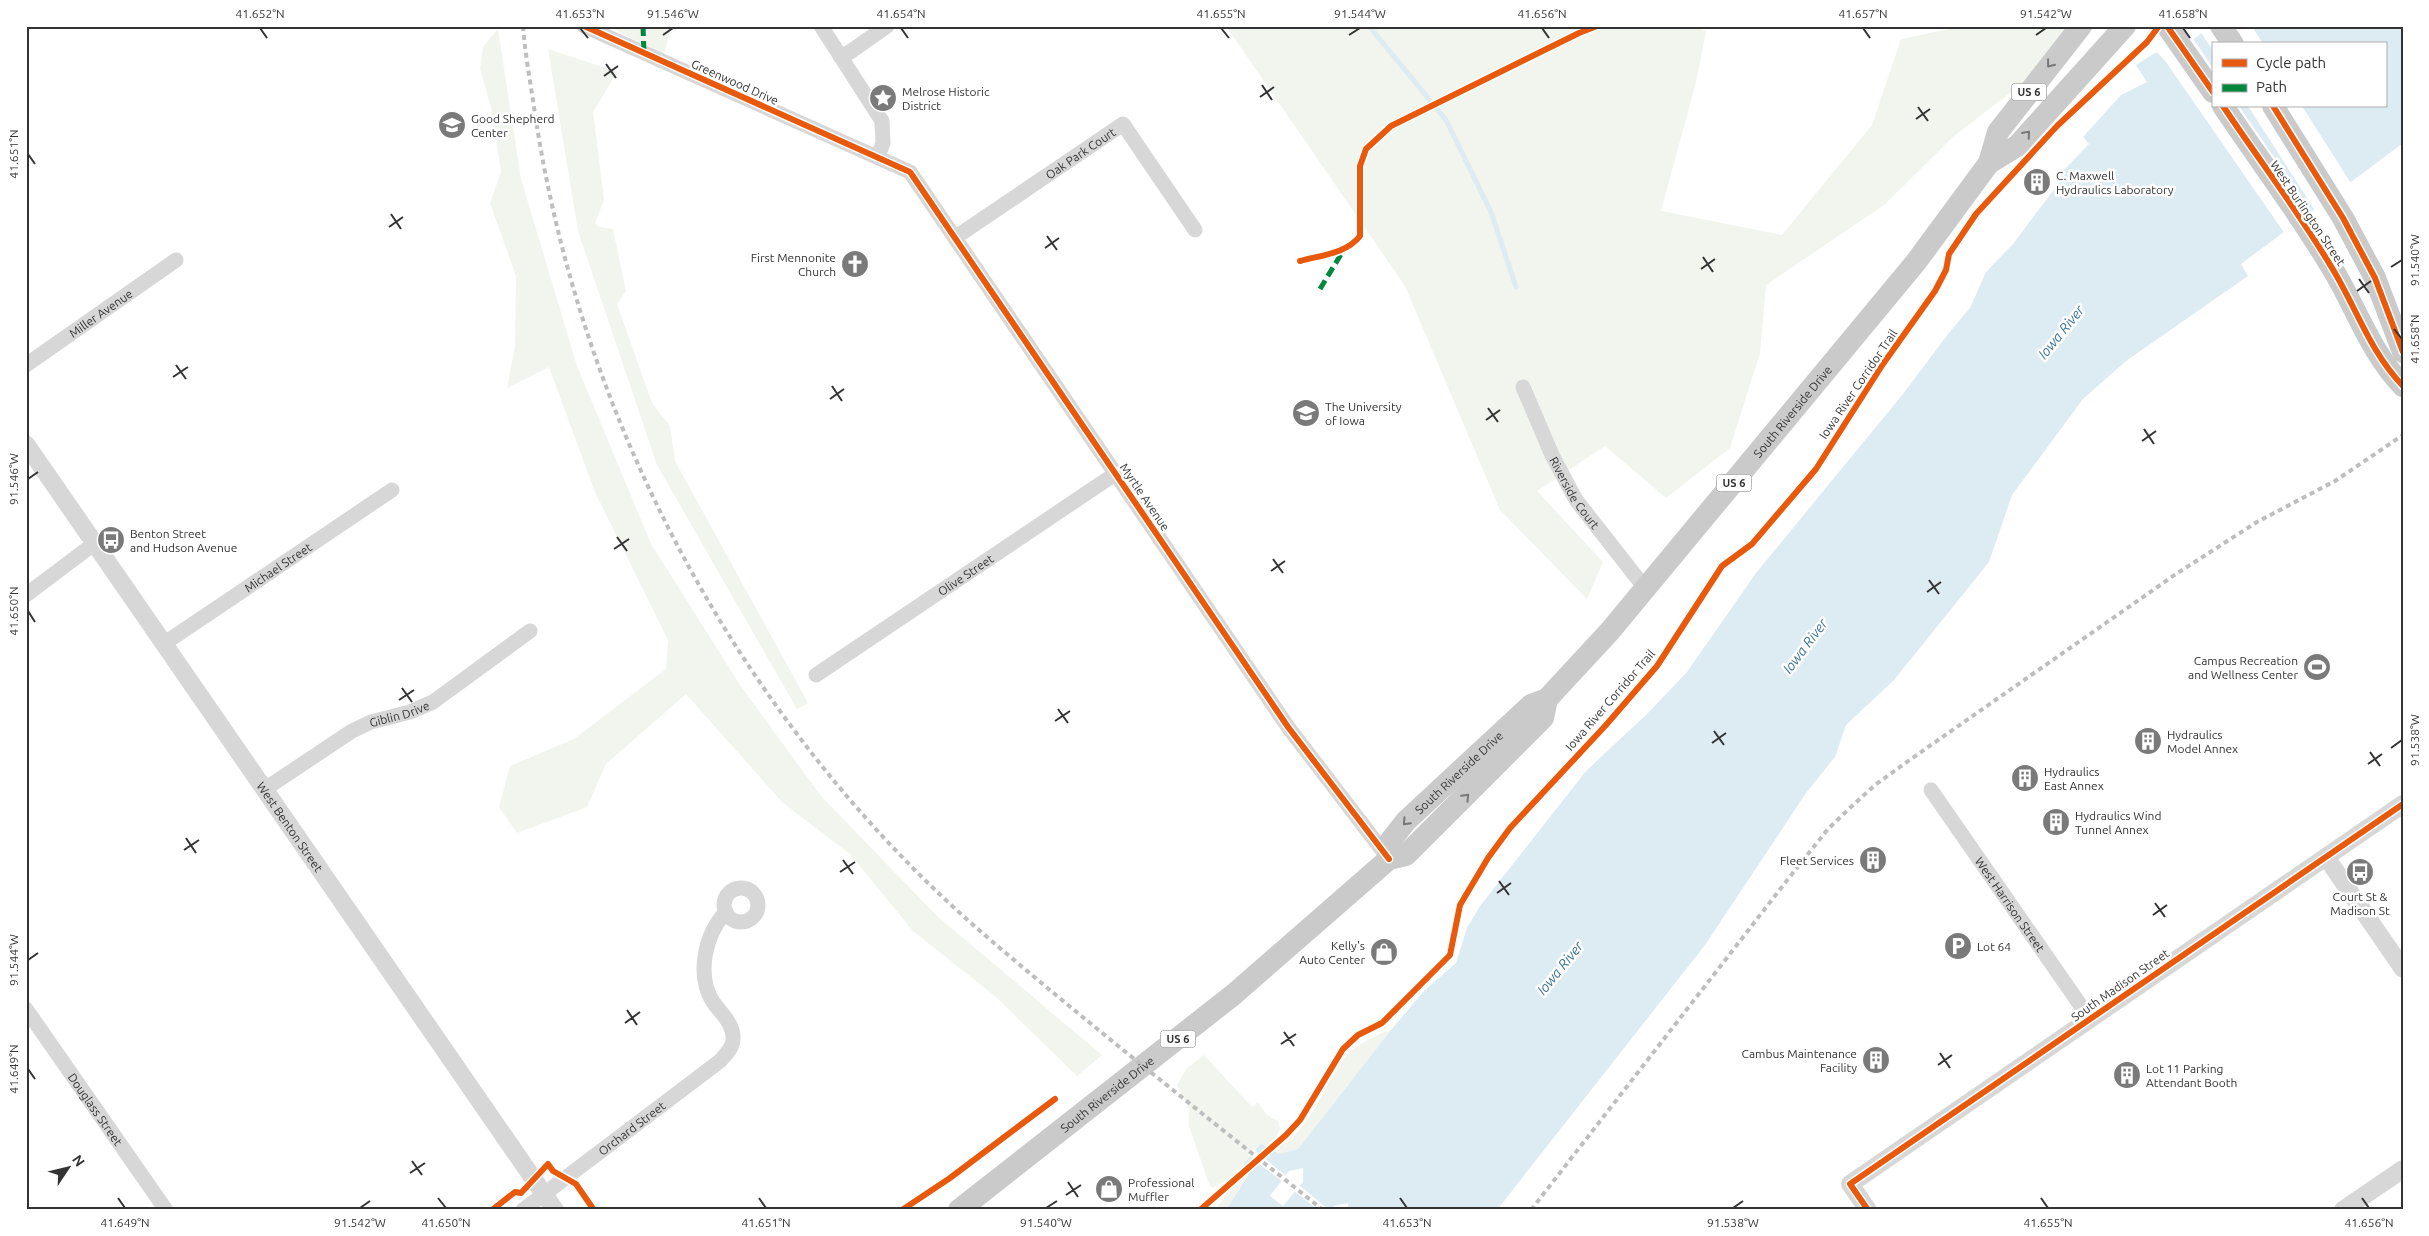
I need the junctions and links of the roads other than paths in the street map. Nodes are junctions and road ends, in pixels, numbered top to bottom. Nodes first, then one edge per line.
1 (584, 26) edge
2 (821, 26) edge
3 (887, 26) edge
4 (2081, 26) edge
5 (2125, 26) edge
6 (2221, 26) edge
7 (2170, 30) edge
8 (2232, 42) edge
9 (840, 56) junction
10 (2212, 91) edge
11 (2224, 108) edge
12 (2274, 108) edge
13 (878, 156) junction
14 (1989, 163) junction
15 (1195, 230) dead end
16 (956, 237) junction
17 (176, 260) dead end
18 (2403, 352) edge
19 (26, 365) edge
20 (2403, 386) edge
21 (1523, 387) dead end
22 (26, 444) edge
23 (1115, 474) junction
24 (392, 490) dead end
25 (96, 543) junction
26 (1645, 588) junction
27 (26, 595) edge
28 (530, 631) dead end
29 (165, 644) junction
30 (816, 675) dead end
31 (265, 789) junction
32 (1931, 790) dead end
33 (2403, 804) edge
34 (2326, 857) junction
35 (1389, 859) junction
36 (726, 912) dead end
37 (2403, 969) edge
38 (26, 1009) edge
39 (2090, 1019) junction
40 (2403, 1169) edge
41 (544, 1194) junction
42 (166, 1210) edge
43 (523, 1210) edge
44 (555, 1210) edge
45 (959, 1210) edge
46 (1868, 1210) edge
47 (2343, 1210) edge

1 - 13 street, Greenwood Drive
2 - 9 street
3 - 9 street
4 -> 14 main road, South Riverside Drive / US 6
14 -> 5 main road, South Riverside Drive / US 6
6 - 8 main road
7 - 10 main road
9 - 13 street
11 - 20 main road, West Burlington Street
12 - 18 main road, West Burlington Street
13 - 16 street, Myrtle Avenue
14 - 26 main road, South Riverside Drive / US 6
15 - 16 street, Oak Park Court
16 - 23 street, Myrtle Avenue
17 - 19 street, Miller Avenue
21 - 26 street, Riverside Court
22 - 25 street, West Benton Street
23 - 30 street, Olive Street
23 - 35 street, Myrtle Avenue
24 - 29 street, Michael Street
25 - 27 street
25 - 29 street, West Benton Street
26 - 35 main road, South Riverside Drive / US 6
28 - 31 street, Giblin Drive
29 - 31 street, West Benton Street
31 - 41 street, West Benton Street
32 - 39 street, West Harrison Street
33 - 34 street, South Madison Street
34 - 37 street
34 - 39 street, South Madison Street
35 - 45 main road, South Riverside Drive / US 6
36 - 41 street, Orchard Street
38 - 42 street, Douglass Street
39 - 46 street, South Madison Street
40 - 47 street
41 - 43 street, Orchard Street
41 - 44 street, West Benton Street

